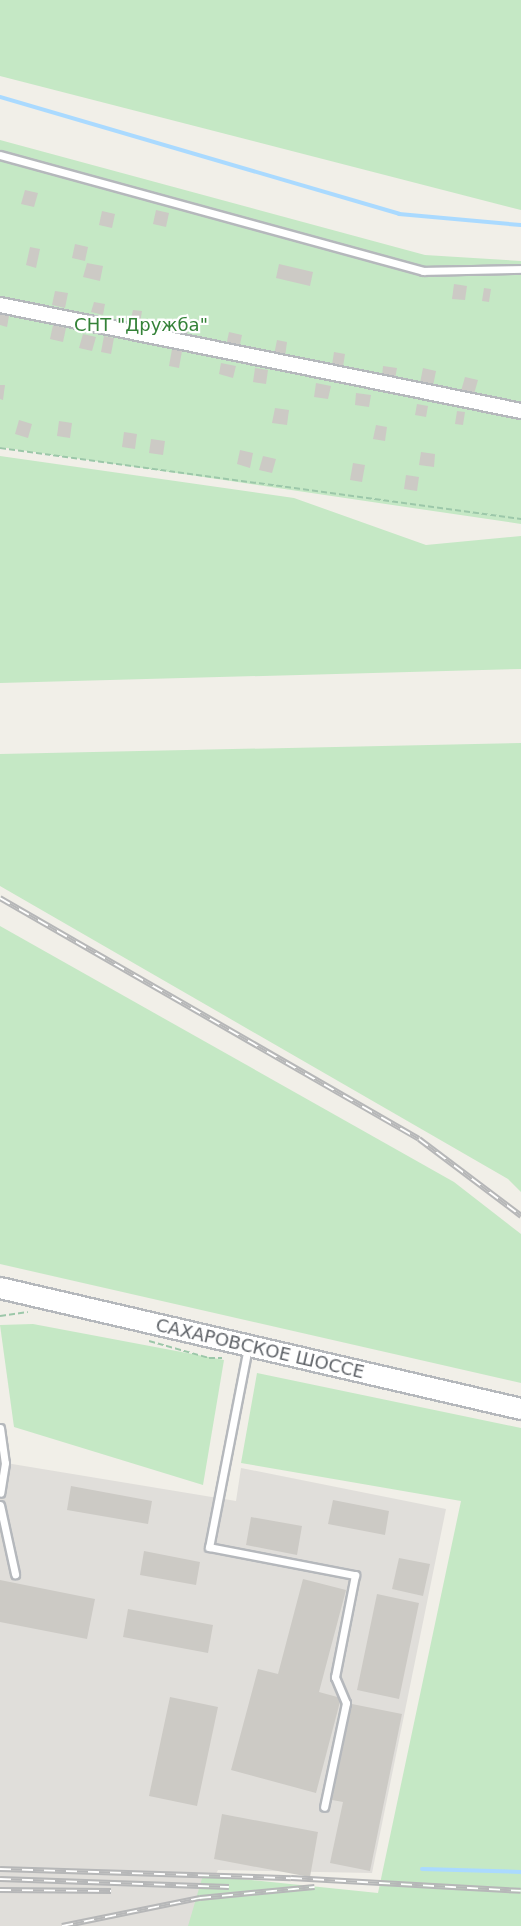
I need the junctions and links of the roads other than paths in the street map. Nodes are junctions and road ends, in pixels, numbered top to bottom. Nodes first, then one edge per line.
1 (0, 155) edge
2 (521, 269) edge
3 (0, 305) edge
4 (521, 411) edge
5 (0, 1288) edge
6 (248, 1347) junction
7 (521, 1409) edge
8 (0, 1428) edge
9 (0, 1493) edge
10 (0, 1505) edge
11 (15, 1574) dead end
12 (324, 1807) dead end

1 - 2 lane
3 - 4 street
5 - 6 main road, САХАРОВСКОЕ ШОССЕ
6 - 7 main road, САХАРОВСКОЕ ШОССЕ
6 - 12 lane
8 - 9 lane
10 - 11 lane

